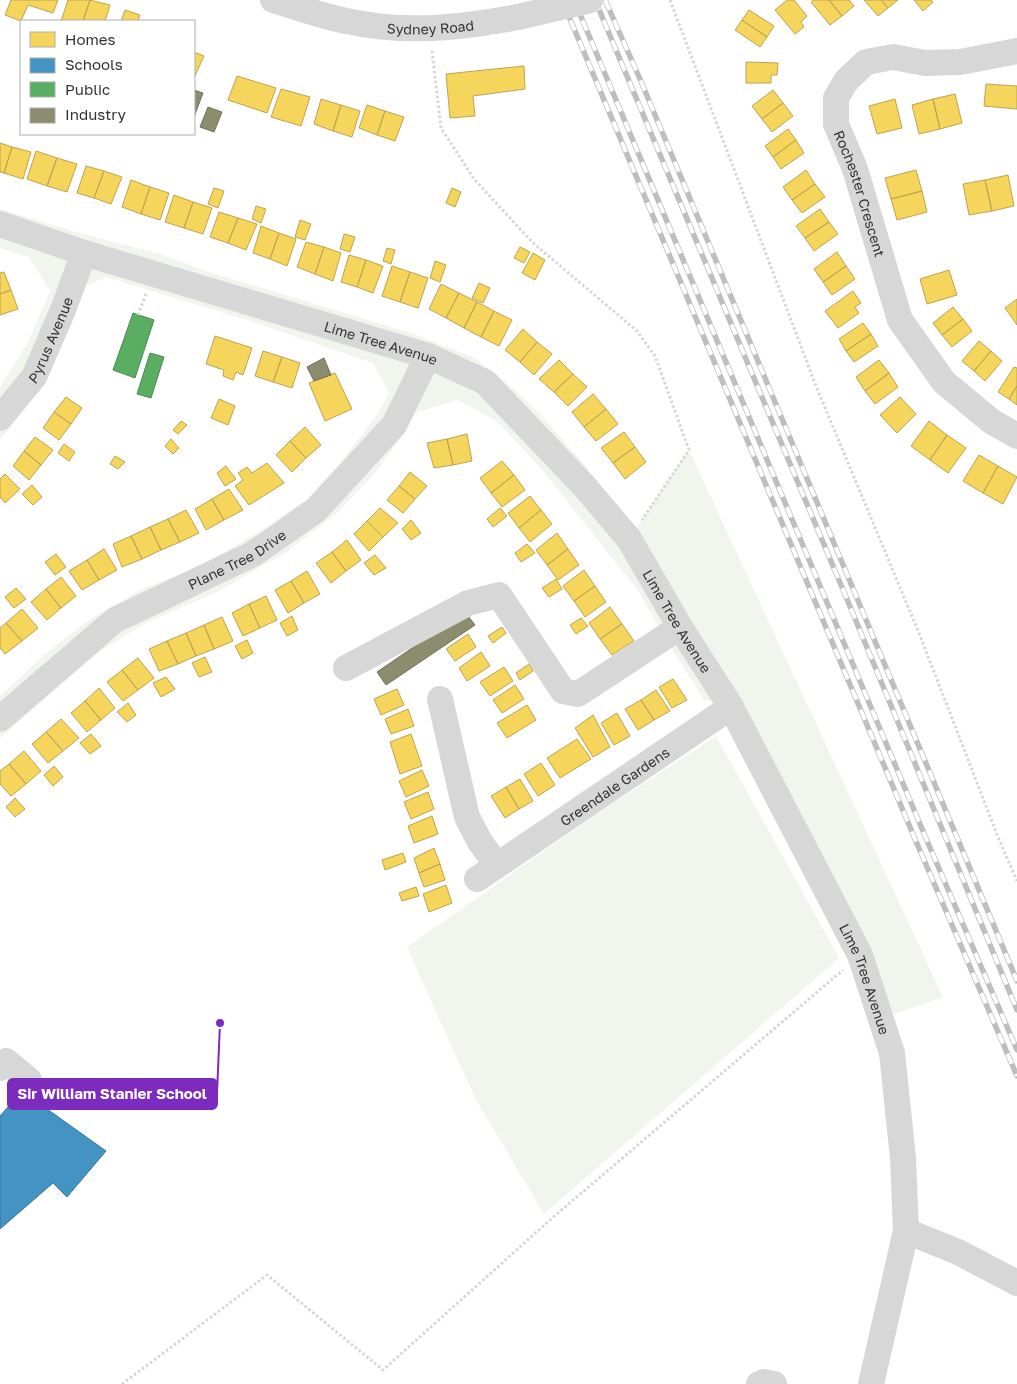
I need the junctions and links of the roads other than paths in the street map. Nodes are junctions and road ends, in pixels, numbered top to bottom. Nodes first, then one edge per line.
1 (273, 0) edge
2 (590, 0) edge
3 (1017, 51) edge
4 (0, 224) edge
5 (84, 253) junction
6 (428, 356) junction
7 (0, 418) edge
8 (1017, 436) edge
9 (680, 627) junction
10 (346, 668) dead end
11 (440, 700) dead end
12 (731, 707) junction
13 (0, 719) edge
14 (0, 1068) edge
15 (29, 1080) dead end
16 (906, 1231) junction
17 (1017, 1283) edge
18 (758, 1384) edge
19 (774, 1384) edge
20 (871, 1384) edge

1 - 2 street, Sydney Road, bridge
3 - 8 street, Rochester Crescent
4 - 5 street, Lime Tree Avenue
5 - 6 street, Lime Tree Avenue
5 - 7 street, Pyrus Avenue
6 - 9 street, Lime Tree Avenue
6 - 13 street, Plane Tree Drive
9 - 10 street
9 - 12 street, Lime Tree Avenue
11 - 12 street, Greendale Gardens
12 - 16 street, Lime Tree Avenue
14 - 15 street
16 - 17 street
16 - 20 street, Lime Tree Avenue
18 - 19 street

